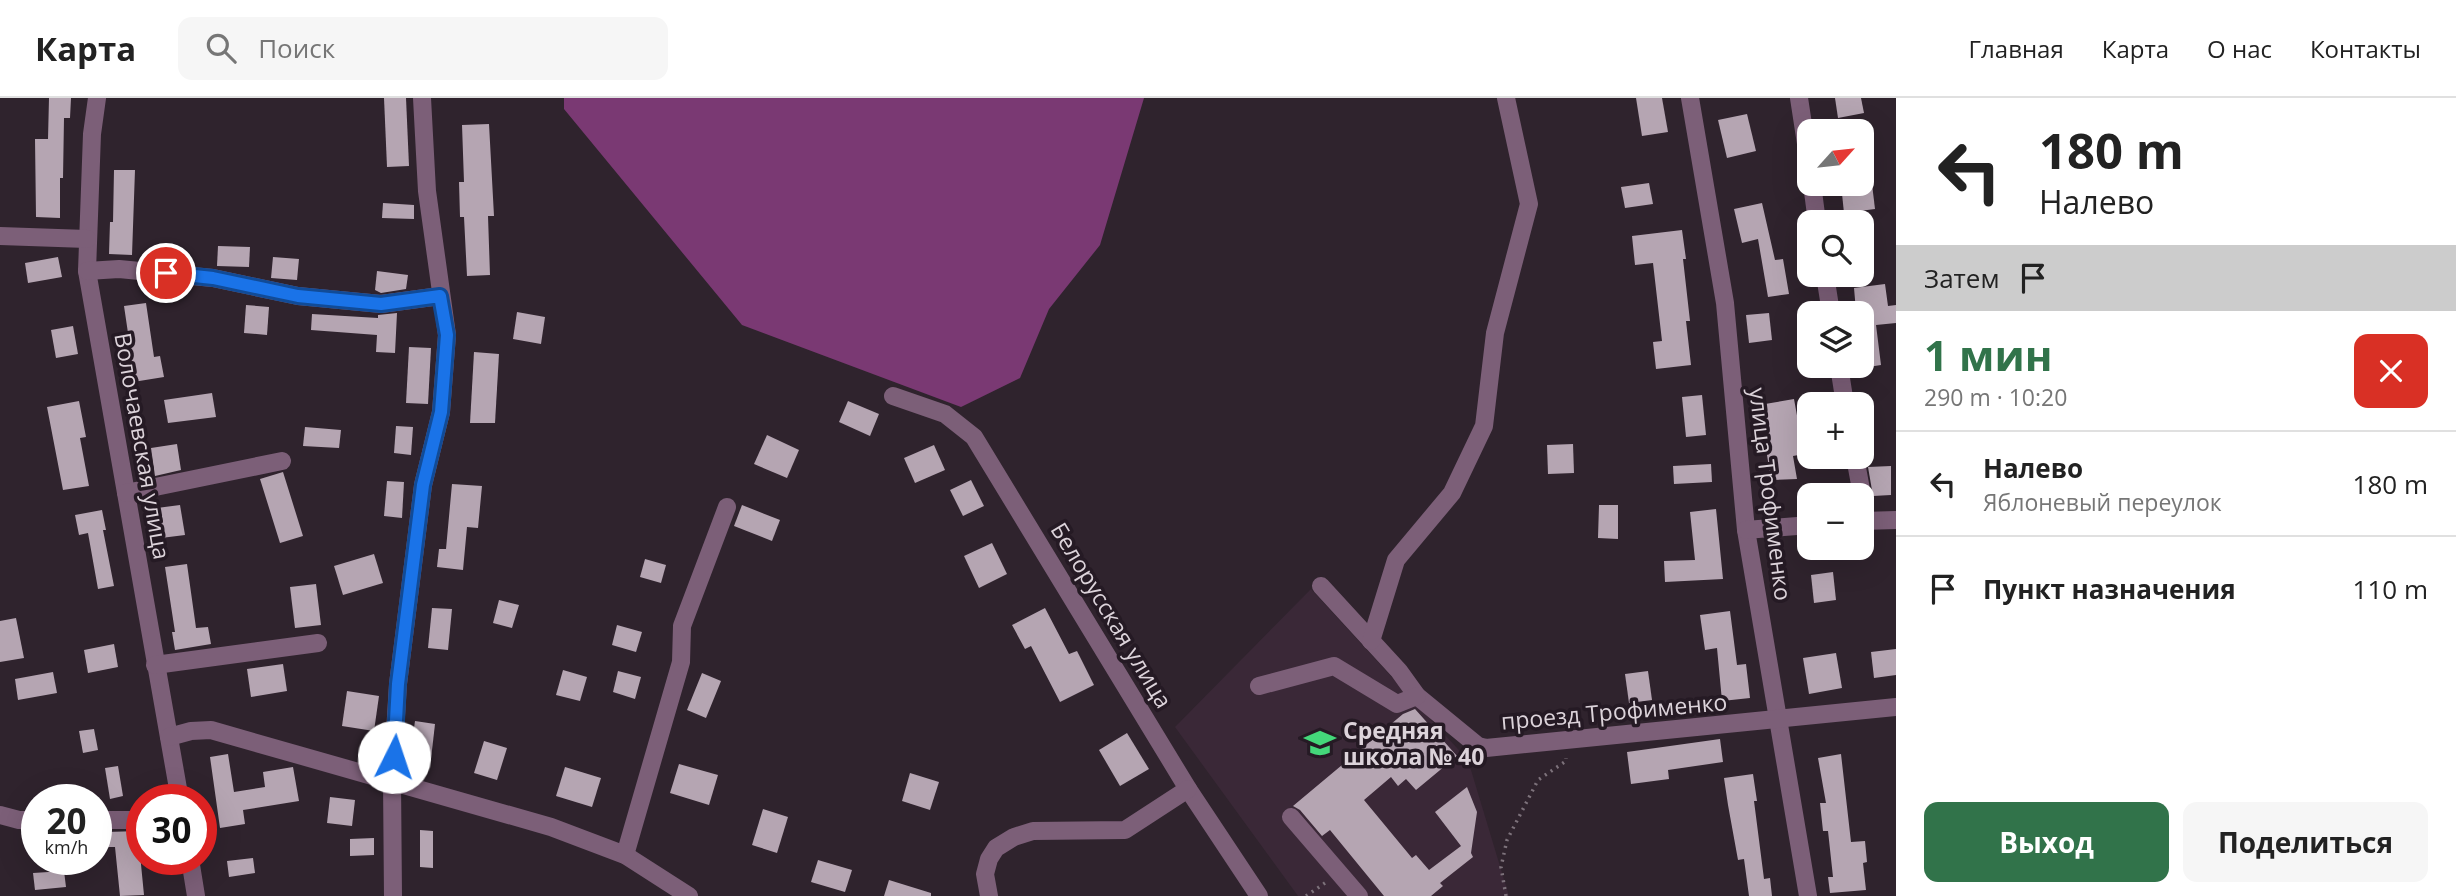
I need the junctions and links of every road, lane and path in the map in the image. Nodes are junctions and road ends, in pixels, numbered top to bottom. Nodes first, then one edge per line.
1 (97, 98) edge
2 (422, 98) edge
3 (1506, 98) edge
4 (1690, 98) edge
5 (1799, 98) edge
6 (1802, 119) edge
7 (0, 236) edge
8 (87, 239) junction
9 (87, 271) junction
10 (440, 296) junction
11 (892, 396) dead end
12 (282, 461) dead end
13 (126, 493) junction
14 (727, 507) dead end
15 (1896, 520) edge
16 (1874, 521) edge
17 (1797, 526) edge
18 (1746, 530) junction
19 (1321, 586) dead end
20 (1371, 641) junction
21 (318, 643) dead end
22 (155, 665) junction
23 (1259, 687) dead end
24 (1417, 696) junction
25 (1896, 707) edge
26 (1779, 720) junction
27 (169, 737) junction
28 (1564, 739) junction
29 (392, 780) junction
30 (177, 784) edge
31 (1188, 789) junction
32 (0, 814) edge
33 (1291, 817) dead end
34 (21, 820) edge
35 (625, 855) junction
36 (1339, 873) junction
37 (193, 875) edge
38 (196, 896) edge
39 (393, 896) edge
40 (689, 896) edge
41 (989, 896) edge
42 (1259, 896) edge
43 (1306, 896) edge
44 (1359, 896) edge
45 (1506, 896) edge
46 (1808, 896) edge

1 - 8 street, Волочаевская улица
2 - 10 street
3 - 20 street
4 - 18 street, улица Трофименко
5 - 6 street
7 - 8 street
8 - 9 street, Волочаевская улица
9 - 10 street
9 - 13 street, Волочаевская улица
10 - 29 street
11 - 31 street, Белорусская улица
12 - 13 street
13 - 22 street, Волочаевская улица
14 - 35 street
15 - 16 street
17 - 18 street
18 - 26 street, улица Трофименко
19 - 20 street, проезд Трофименко
20 - 24 street, проезд Трофименко
21 - 22 street
22 - 27 street, Волочаевская улица
23 - 24 street
24 - 28 street, проезд Трофименко
25 - 26 street, проезд Трофименко
26 - 28 street, проезд Трофименко
26 - 46 street, улица Трофименко
27 - 29 street
27 - 30 street, Волочаевская улица
28 - 45 path
29 - 35 street
29 - 39 street
31 - 41 street
31 - 42 street, Белорусская улица
32 - 34 street
33 - 36 street
35 - 40 street
36 - 43 path
36 - 44 street
37 - 38 street

